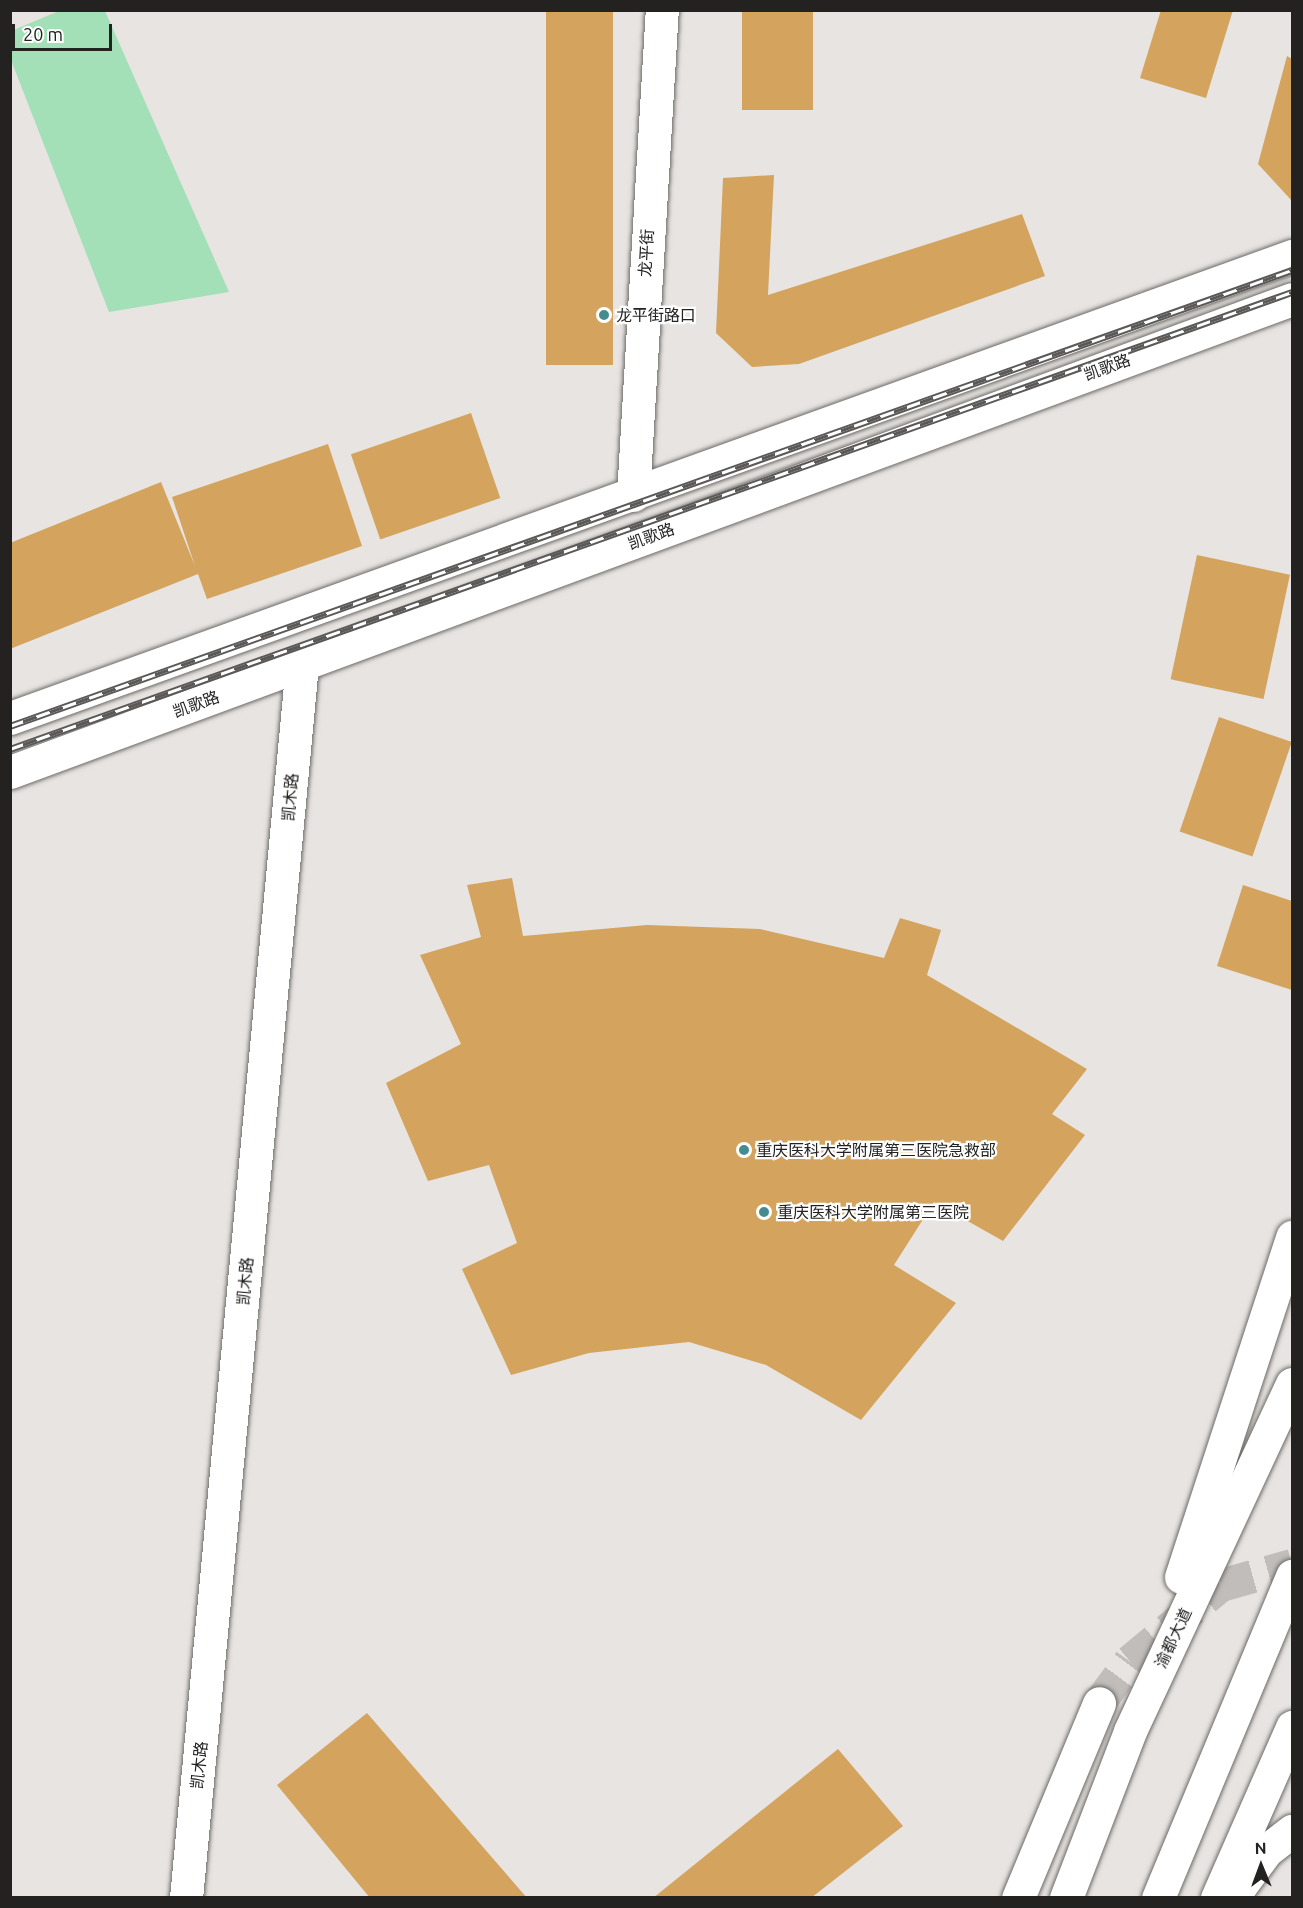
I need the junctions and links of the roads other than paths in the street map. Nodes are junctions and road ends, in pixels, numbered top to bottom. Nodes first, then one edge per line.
1 (662, 10) edge
2 (1293, 256) edge
3 (1293, 299) edge
4 (633, 495) junction
5 (302, 664) junction
6 (10, 718) edge
7 (10, 772) edge
8 (1293, 1237) edge
9 (1293, 1383) edge
10 (1293, 1576) edge
11 (1099, 1703) tunnel mouth
12 (1293, 1727) edge
13 (1130, 1731) junction
14 (1293, 1831) edge
15 (186, 1898) edge
16 (1018, 1898) edge
17 (1066, 1898) edge
18 (1158, 1898) edge
19 (1217, 1898) edge
20 (1232, 1898) edge

1 - 4 main road, 龙平街
2 - 4 main road
3 - 5 main road, 凯歌路
4 - 6 main road
5 - 7 main road, 凯歌路
5 - 15 main road, 凯木路
8 - 13 main road
9 - 13 main road, 渝都大道
10 - 18 main road
11 - 16 main road
12 - 19 main road
13 - 17 main road, 渝都大道
14 - 20 main road

